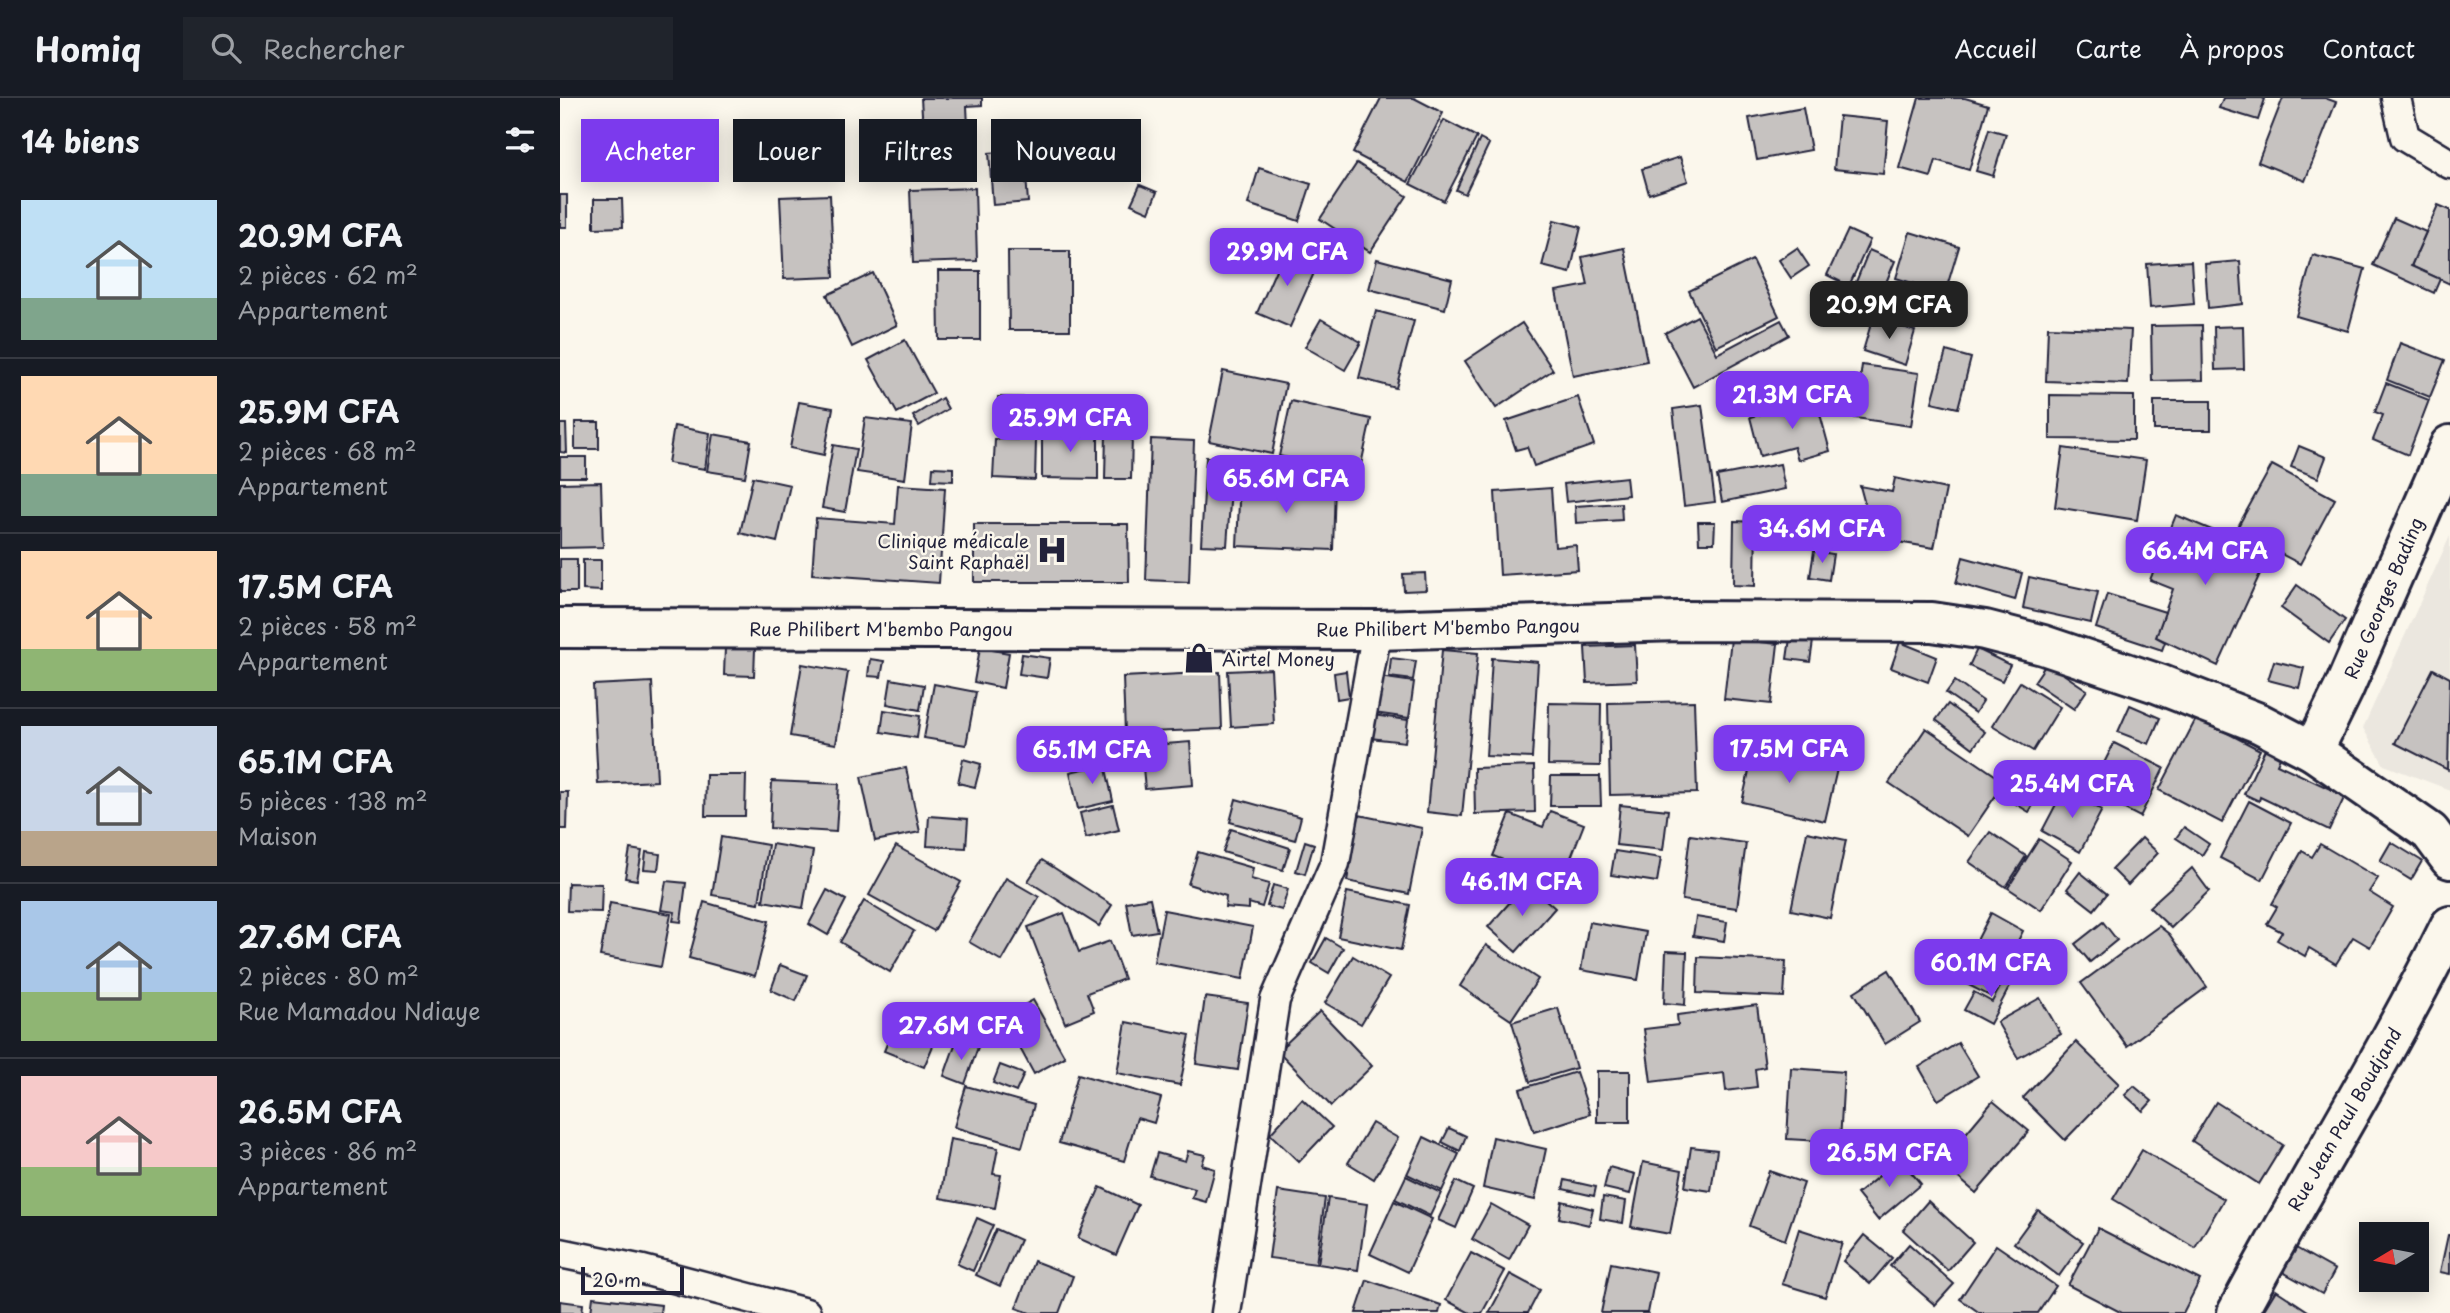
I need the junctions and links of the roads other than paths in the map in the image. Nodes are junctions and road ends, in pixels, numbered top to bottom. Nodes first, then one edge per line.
1 (2396, 98) edge
2 (2450, 164) edge
3 (2450, 444) edge
4 (560, 628) edge
5 (1377, 630) junction
6 (2314, 751) junction
7 (2450, 859) edge
8 (2450, 926) edge
9 (560, 1253) edge
10 (806, 1313) edge
11 (1226, 1313) edge
12 (2237, 1313) edge

1 - 2 street
3 - 6 street, Rue Georges Bading
4 - 5 street, Rue Philibert M'bembo Pangou
5 - 6 street, Rue Philibert M'bembo Pangou
5 - 11 street
6 - 7 street
8 - 12 street, Rue Jean Paul Boudjand
9 - 10 street

